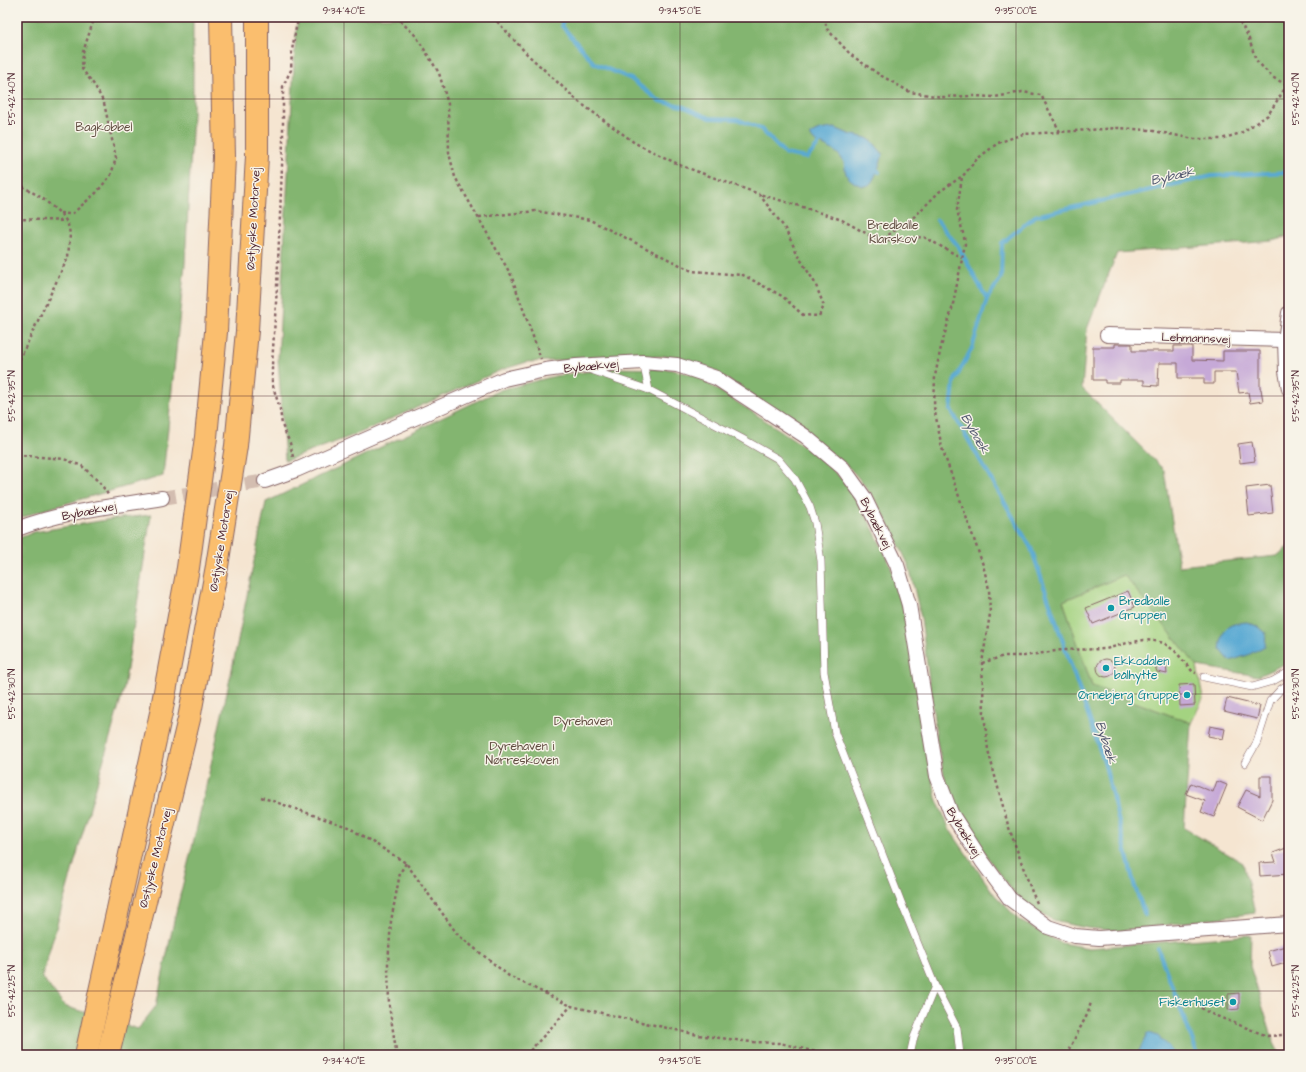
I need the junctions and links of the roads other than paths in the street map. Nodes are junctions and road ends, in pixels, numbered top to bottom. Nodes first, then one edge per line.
1 (221, 17) edge
2 (257, 17) edge
3 (1289, 313) edge
4 (1107, 335) dead end
5 (1285, 340) junction
6 (643, 362) junction
7 (576, 366) junction
8 (1289, 389) edge
9 (649, 390) junction
10 (265, 481) tunnel mouth
11 (162, 498) tunnel mouth
12 (17, 529) edge
13 (1289, 672) edge
14 (1204, 677) road end
15 (1289, 684) edge
16 (1245, 763) dead end
17 (1289, 924) edge
18 (113, 984) junction
19 (935, 986) junction
20 (86, 1055) edge
21 (108, 1055) edge
22 (910, 1055) edge
23 (960, 1055) edge

1 - 18 highway, Østjyske Motorvej
2 - 18 highway, Østjyske Motorvej
3 - 5 street
4 - 5 street, Lehmannsvej
5 - 8 street
6 - 7 street, Bybækvej
6 - 9 lane
6 - 17 street, Bybækvej
7 - 9 lane
7 - 10 street, Bybækvej
9 - 19 lane
11 - 12 street, Bybækvej
13 - 14 lane
15 - 16 lane
18 - 20 highway, Østjyske Motorvej
18 - 21 highway, Østjyske Motorvej
19 - 22 lane
19 - 23 lane

